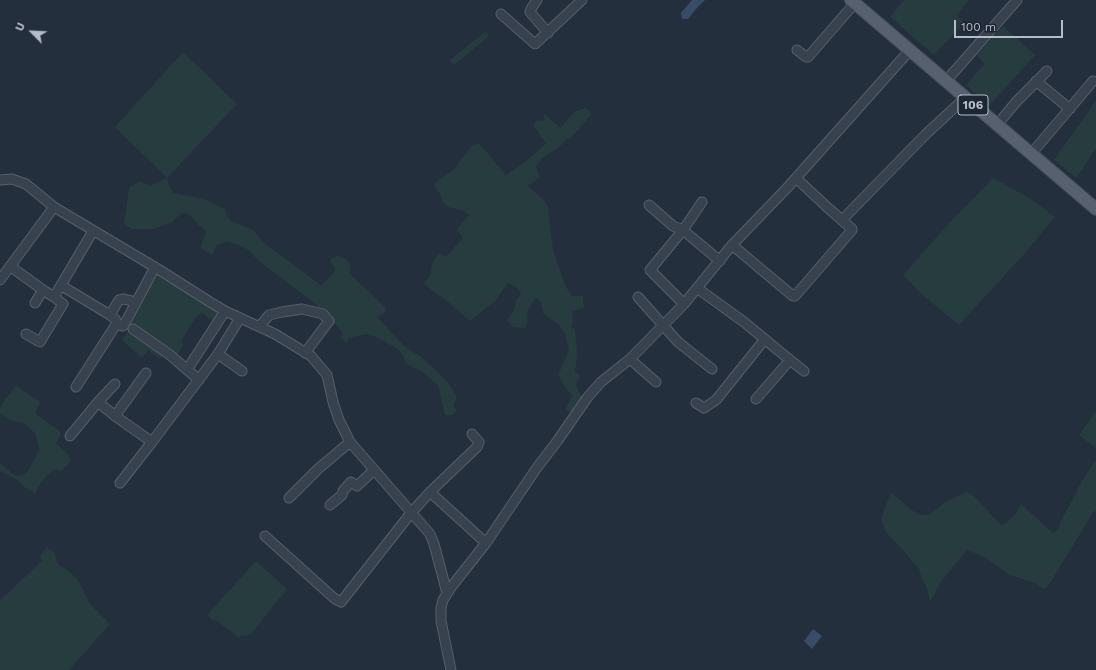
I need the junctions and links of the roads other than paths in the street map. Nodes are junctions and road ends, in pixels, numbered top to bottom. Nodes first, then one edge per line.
1 (537, 0) edge
2 (582, 0) edge
3 (1017, 0) edge
4 (853, 2) edge
5 (501, 14) dead end
6 (548, 33) junction
7 (797, 50) dead end
8 (910, 50) junction
9 (1046, 70) dead end
10 (946, 81) junction
11 (1093, 81) dead end
12 (1036, 82) junction
13 (965, 98) junction
14 (1070, 109) junction
15 (997, 125) junction
16 (1032, 154) junction
17 (796, 178) junction
18 (0, 180) edge
19 (702, 202) dead end
20 (649, 204) dead end
21 (54, 207) junction
22 (1096, 209) edge
23 (842, 220) junction
24 (683, 230) junction
25 (93, 231) junction
26 (732, 245) junction
27 (720, 261) junction
28 (10, 266) junction
29 (154, 267) junction
30 (0, 280) edge
31 (62, 286) junction
32 (698, 288) junction
33 (43, 290) junction
34 (54, 297) junction
35 (638, 297) dead end
36 (136, 302) junction
37 (35, 303) dead end
38 (684, 304) junction
39 (225, 311) junction
40 (110, 316) junction
41 (240, 318) junction
42 (117, 322) junction
43 (663, 324) junction
44 (260, 326) junction
45 (134, 329) dead end
46 (26, 334) dead end
47 (765, 339) junction
48 (304, 353) junction
49 (218, 354) junction
50 (630, 359) junction
51 (790, 360) junction
52 (712, 369) dead end
53 (187, 370) junction
54 (242, 371) dead end
55 (804, 371) dead end
56 (146, 374) dead end
57 (199, 380) junction
58 (656, 382) dead end
59 (115, 384) dead end
60 (76, 387) dead end
61 (756, 399) dead end
62 (98, 402) junction
63 (696, 403) dead end
64 (115, 416) junction
65 (472, 434) dead end
66 (70, 436) dead end
67 (152, 442) junction
68 (350, 442) junction
69 (374, 470) junction
70 (120, 483) dead end
71 (430, 492) junction
72 (289, 498) dead end
73 (330, 505) dead end
74 (411, 513) junction
75 (265, 536) dead end
76 (486, 543) junction
77 (447, 593) junction
78 (451, 670) edge

1 - 6 street
2 - 6 street
3 - 10 street
4 - 7 street
4 - 8 main road, 106
5 - 6 street
8 - 10 main road, 106
8 - 17 street
9 - 12 street
10 - 13 main road, 106
11 - 14 street
12 - 14 street
12 - 15 street
13 - 15 main road, 106
13 - 23 street
14 - 16 street
15 - 16 main road, 106
16 - 22 main road, 106
17 - 23 street
17 - 26 street
18 - 21 street
19 - 24 street
20 - 24 street
21 - 25 street
21 - 28 street
23 - 26 street
24 - 27 street
24 - 38 street
25 - 29 street
25 - 31 street
26 - 27 street
27 - 32 street
28 - 30 street
28 - 33 street
29 - 36 street
29 - 39 street
31 - 34 street
31 - 40 street
32 - 38 street
32 - 47 street
33 - 34 street
33 - 37 street
34 - 46 street
35 - 43 street
36 - 40 street
36 - 42 street
38 - 43 street
39 - 41 street
39 - 53 street
40 - 42 street
41 - 44 street
41 - 49 street
42 - 60 street
43 - 50 street
43 - 52 street
44 - 48 street
44 - 48 street
45 - 53 street
47 - 51 street
47 - 63 street
48 - 68 street
49 - 54 street
49 - 57 street
50 - 58 street
50 - 76 street
51 - 55 street
51 - 61 street
53 - 57 street
56 - 64 street
57 - 67 street
59 - 62 street
62 - 64 street
62 - 66 street
64 - 67 street
65 - 71 street
67 - 70 street
68 - 69 street
68 - 72 street
69 - 73 street
69 - 74 street
71 - 74 street
71 - 76 street
74 - 75 street
74 - 77 street
76 - 77 street
77 - 78 street

